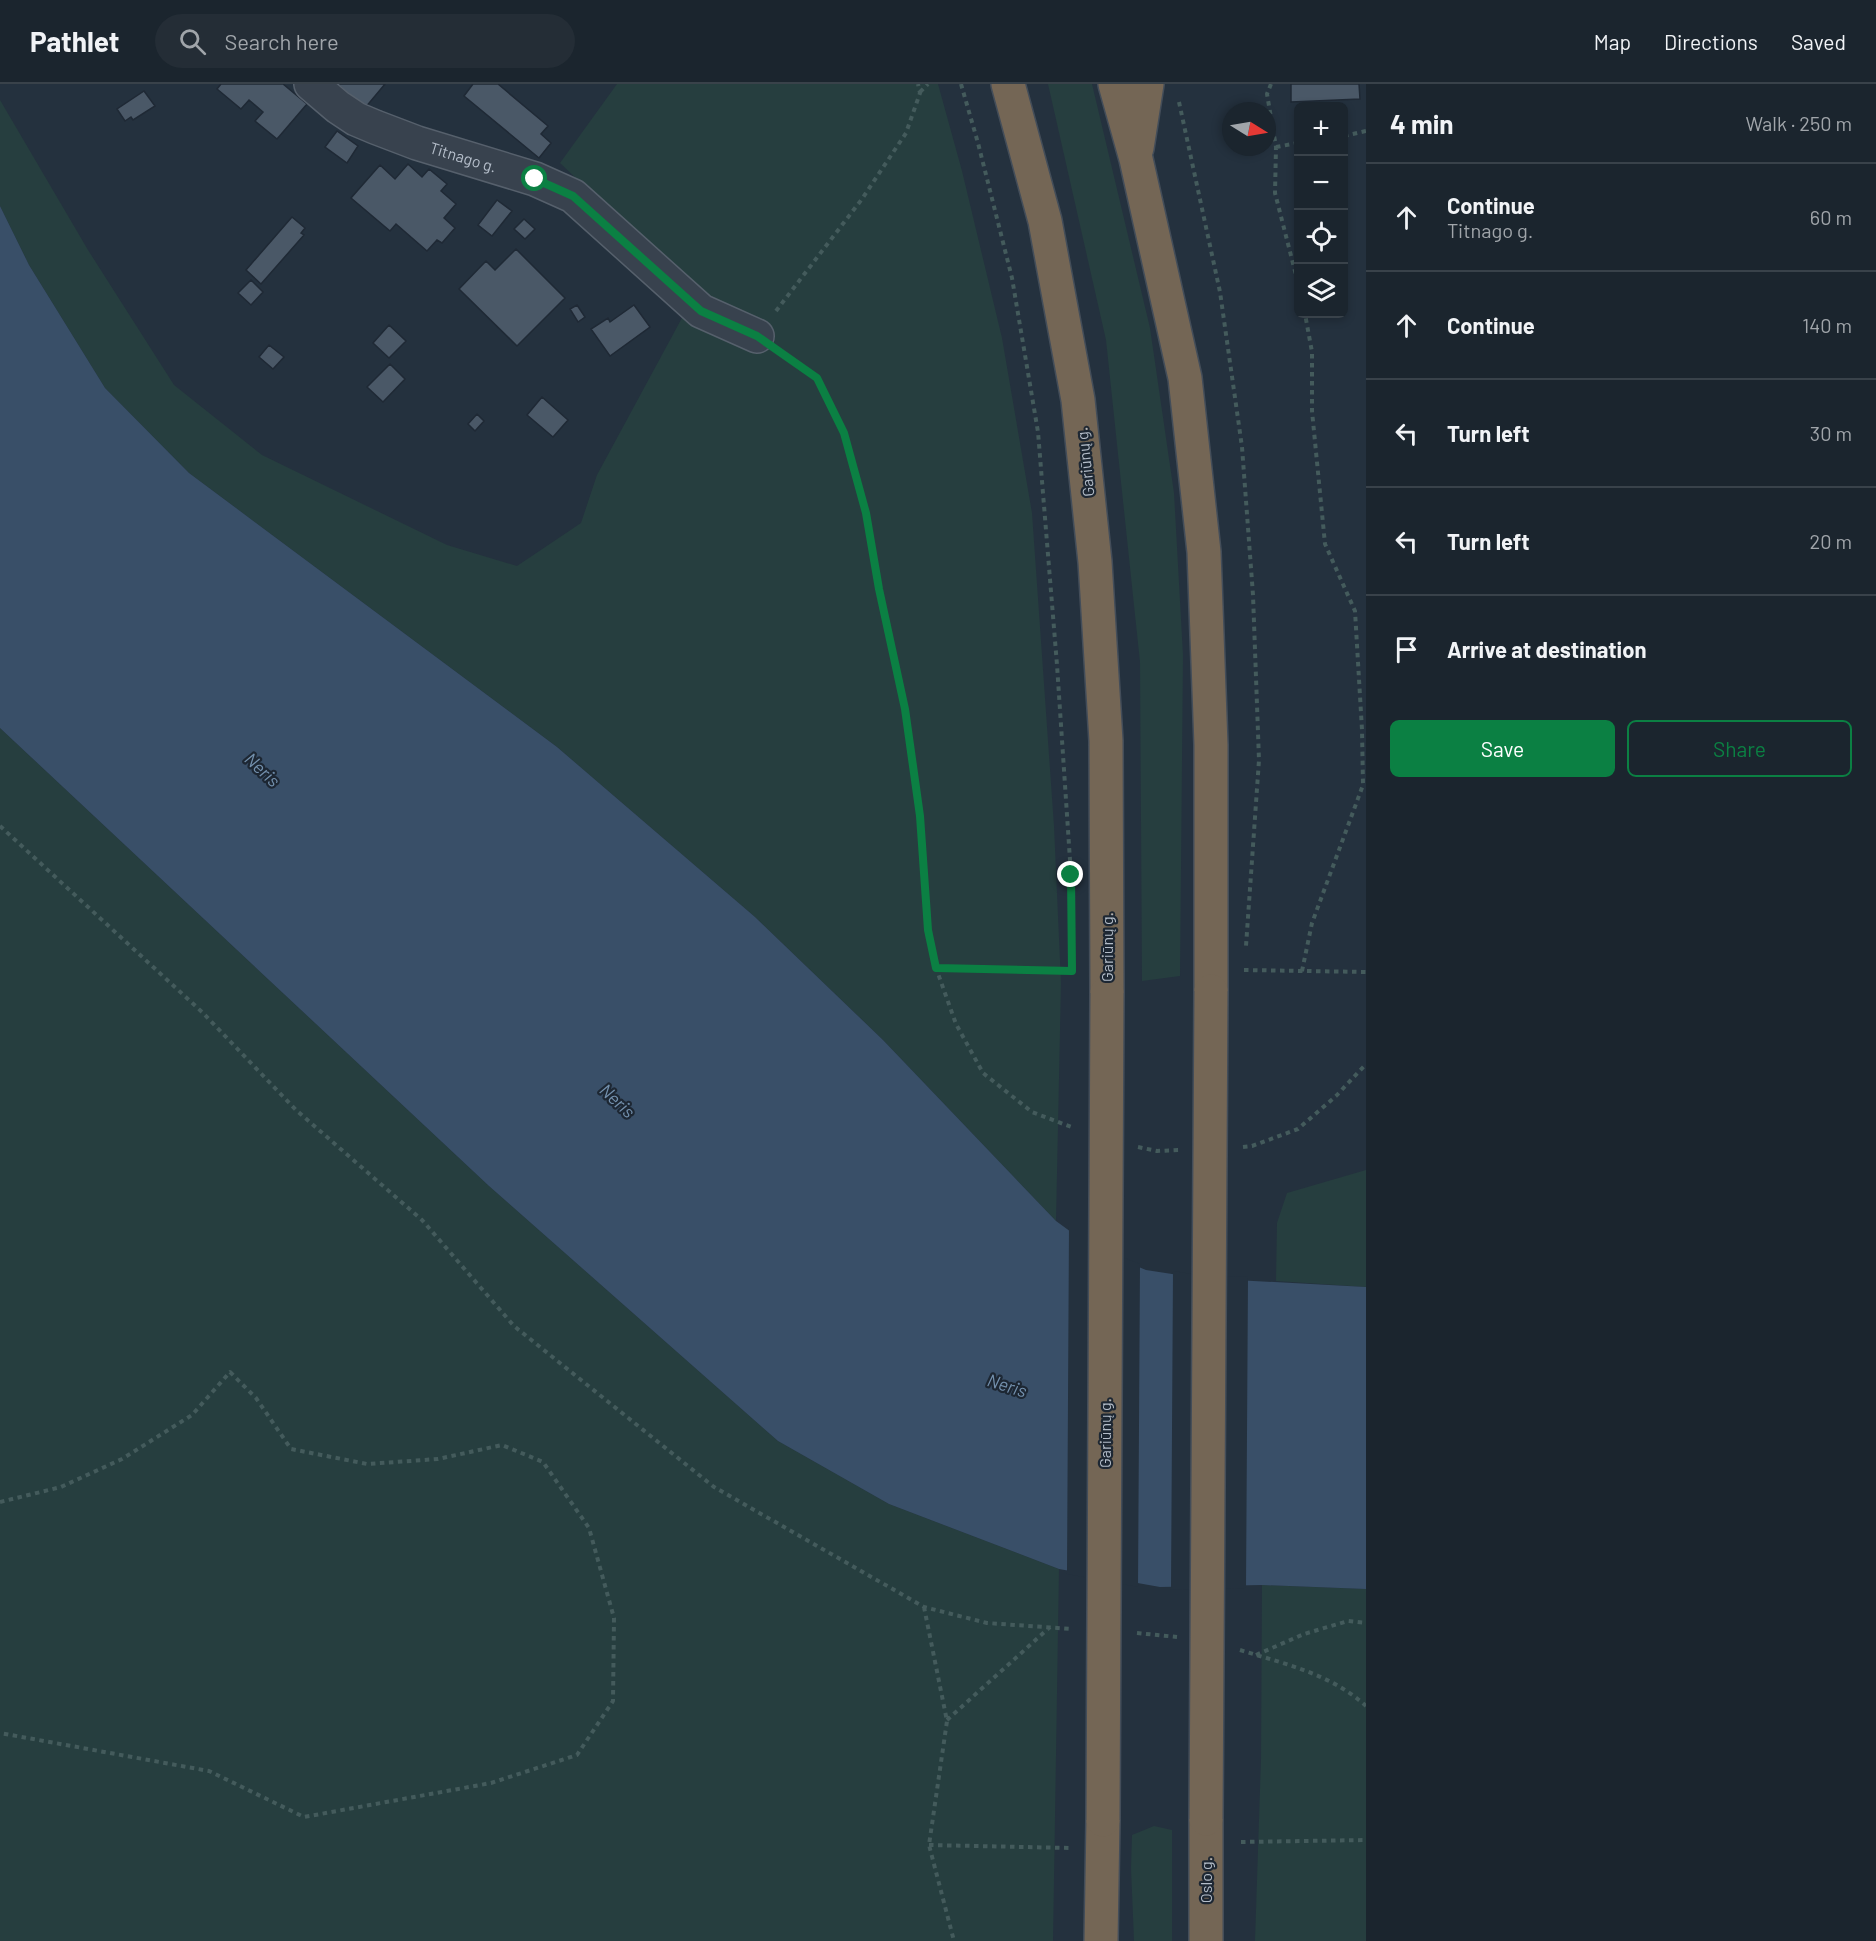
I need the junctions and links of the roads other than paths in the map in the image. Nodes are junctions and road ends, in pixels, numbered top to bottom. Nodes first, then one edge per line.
1 (311, 84) edge
2 (1008, 84) edge
3 (1115, 84) edge
4 (1147, 84) edge
5 (1136, 159) junction
6 (757, 336) road end
7 (1101, 1941) edge
8 (1206, 1941) edge

1 - 6 street, Titnago g.
2 - 7 highway, Gariūnų g., bridge
3 - 5 highway
4 - 5 highway
5 - 8 highway, Oslo g., bridge

